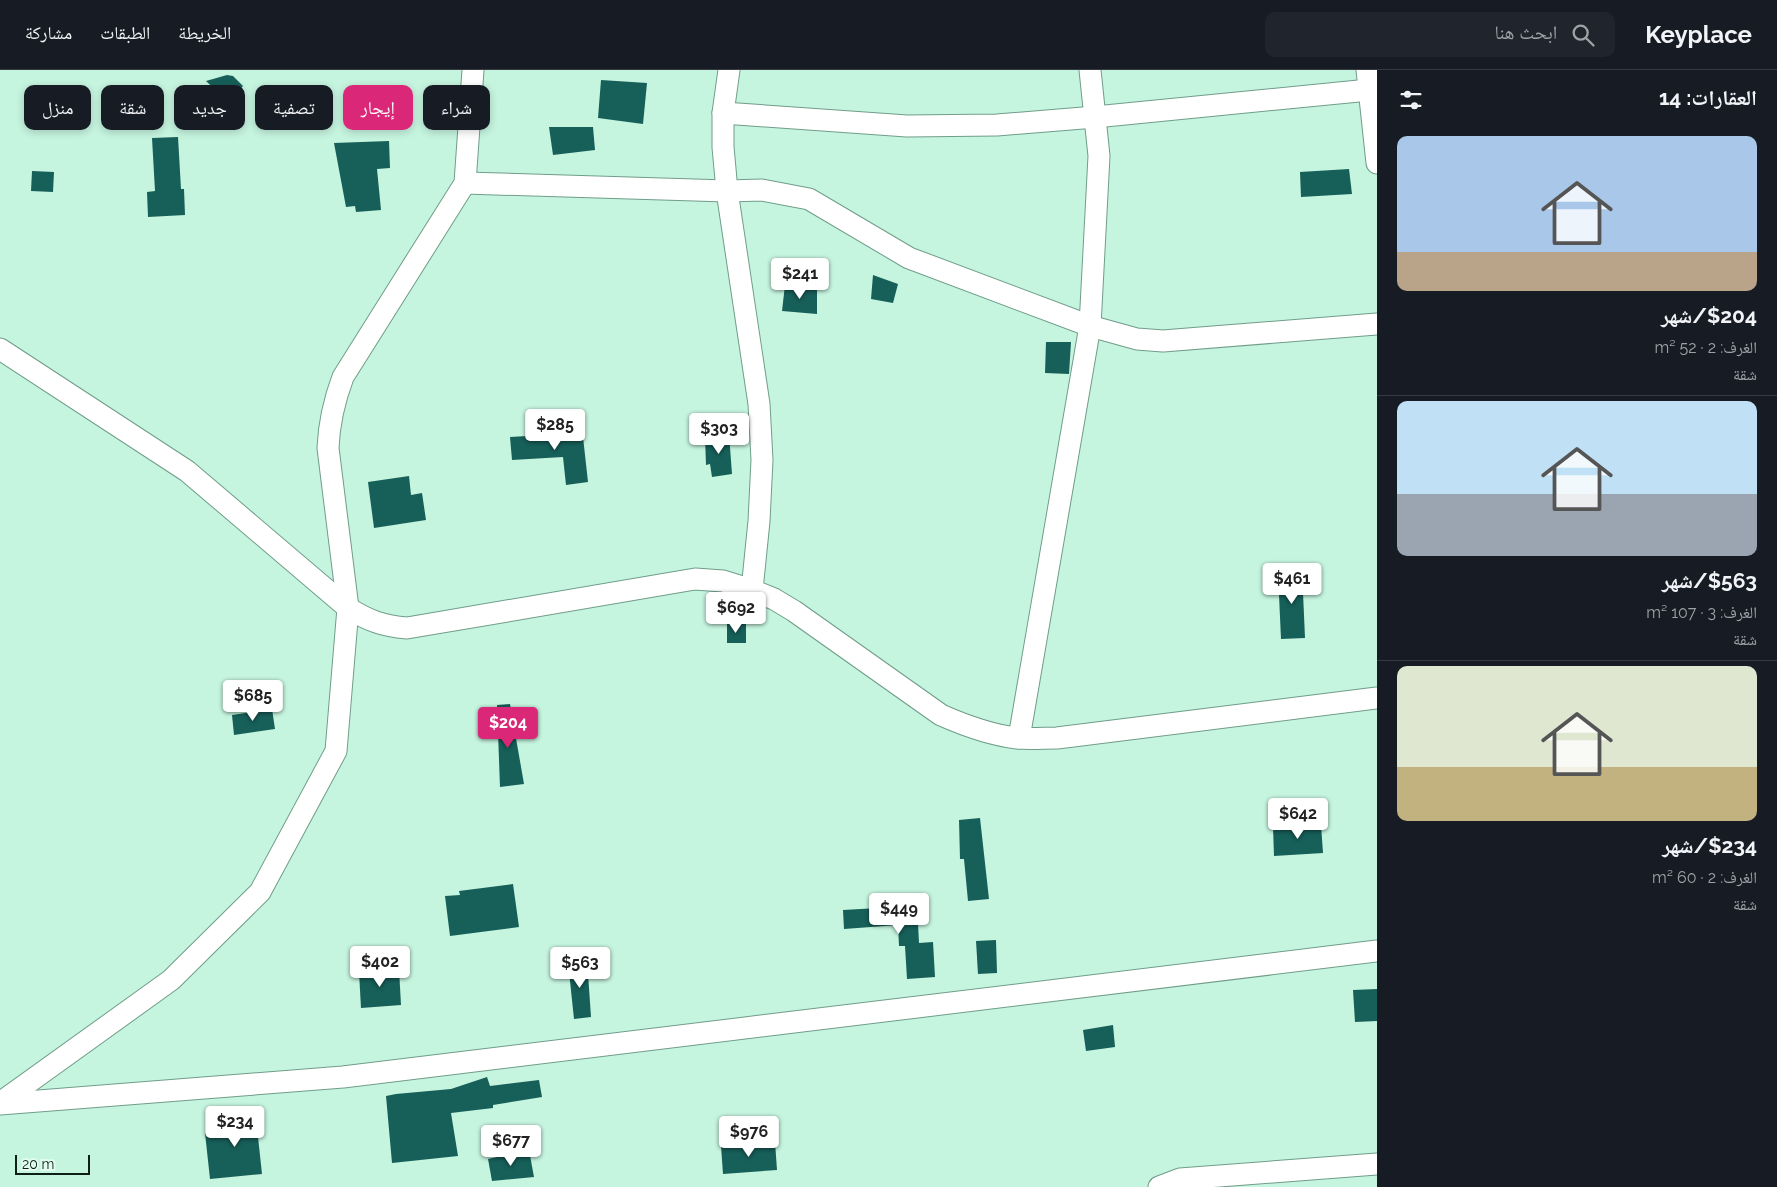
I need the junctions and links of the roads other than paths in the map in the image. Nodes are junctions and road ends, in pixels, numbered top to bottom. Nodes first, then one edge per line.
1 (473, 70) edge
2 (729, 70) edge
3 (1090, 70) edge
4 (1368, 80) edge
5 (723, 113) junction
6 (1095, 117) junction
7 (1377, 164) edge
8 (464, 184) junction
9 (728, 191) junction
10 (1377, 324) edge
11 (1090, 326) junction
12 (0, 349) edge
13 (752, 590) junction
14 (348, 608) junction
15 (1377, 698) edge
16 (1019, 738) junction
17 (1377, 951) edge
18 (0, 1103) edge
19 (1377, 1164) edge
20 (1159, 1187) edge

1 - 8 street
2 - 5 street
3 - 6 street
4 - 6 street
4 - 7 street
5 - 6 street
5 - 9 street
6 - 11 street
8 - 9 street
8 - 14 street
9 - 11 street
9 - 13 street
10 - 11 street
11 - 16 street
12 - 14 street
13 - 14 street
13 - 16 street
14 - 18 street
15 - 16 street
17 - 18 street
19 - 20 street

